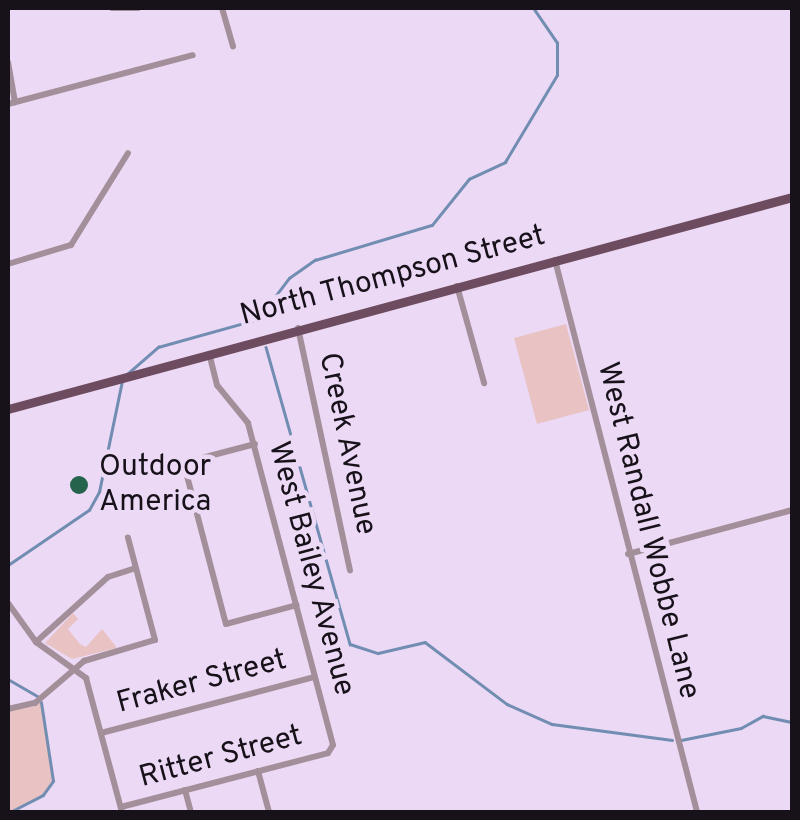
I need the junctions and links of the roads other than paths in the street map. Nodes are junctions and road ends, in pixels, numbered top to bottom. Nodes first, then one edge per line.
1 (112, 8) edge
2 (138, 8) edge
3 (222, 8) edge
4 (233, 46) dead end
5 (193, 55) dead end
6 (8, 62) edge
7 (11, 103) edge
8 (128, 153) dead end
9 (792, 197) edge
10 (555, 260) junction
11 (8, 264) edge
12 (457, 285) junction
13 (298, 328) junction
14 (208, 352) junction
15 (484, 383) dead end
16 (8, 409) edge
17 (255, 444) junction
18 (792, 510) edge
19 (128, 538) dead end
20 (628, 554) junction
21 (135, 568) junction
22 (350, 570) dead end
23 (8, 603) edge
24 (297, 604) junction
25 (36, 642) junction
26 (77, 668) junction
27 (314, 677) junction
28 (8, 709) edge
29 (101, 733) junction
30 (332, 750) joint
31 (258, 771) junction
32 (185, 790) junction
33 (121, 810) edge
34 (191, 812) edge
35 (268, 812) edge
36 (697, 812) edge

1 - 2 street
3 - 4 street
5 - 7 street
6 - 7 street
8 - 11 street
9 - 10 main road, North Thompson Street
10 - 12 main road, North Thompson Street
10 - 20 street, West Randall Wobbe Lane
12 - 13 main road, North Thompson Street
12 - 15 street
13 - 14 main road, North Thompson Street
13 - 22 street, Creek Avenue
14 - 16 main road, North Thompson Street
14 - 17 street, West Bailey Avenue
17 - 24 street, West Bailey Avenue
17 - 24 street
18 - 20 street
19 - 21 street
20 - 36 street, West Randall Wobbe Lane
21 - 25 street
21 - 26 street
23 - 25 street
24 - 27 street, West Bailey Avenue
25 - 26 street
26 - 28 street
26 - 29 street
27 - 29 street, Fraker Street
27 - 30 street, West Bailey Avenue
29 - 33 street
30 - 31 street, Ritter Street
31 - 32 street, Ritter Street
31 - 35 street
32 - 33 street, Ritter Street
32 - 34 street

